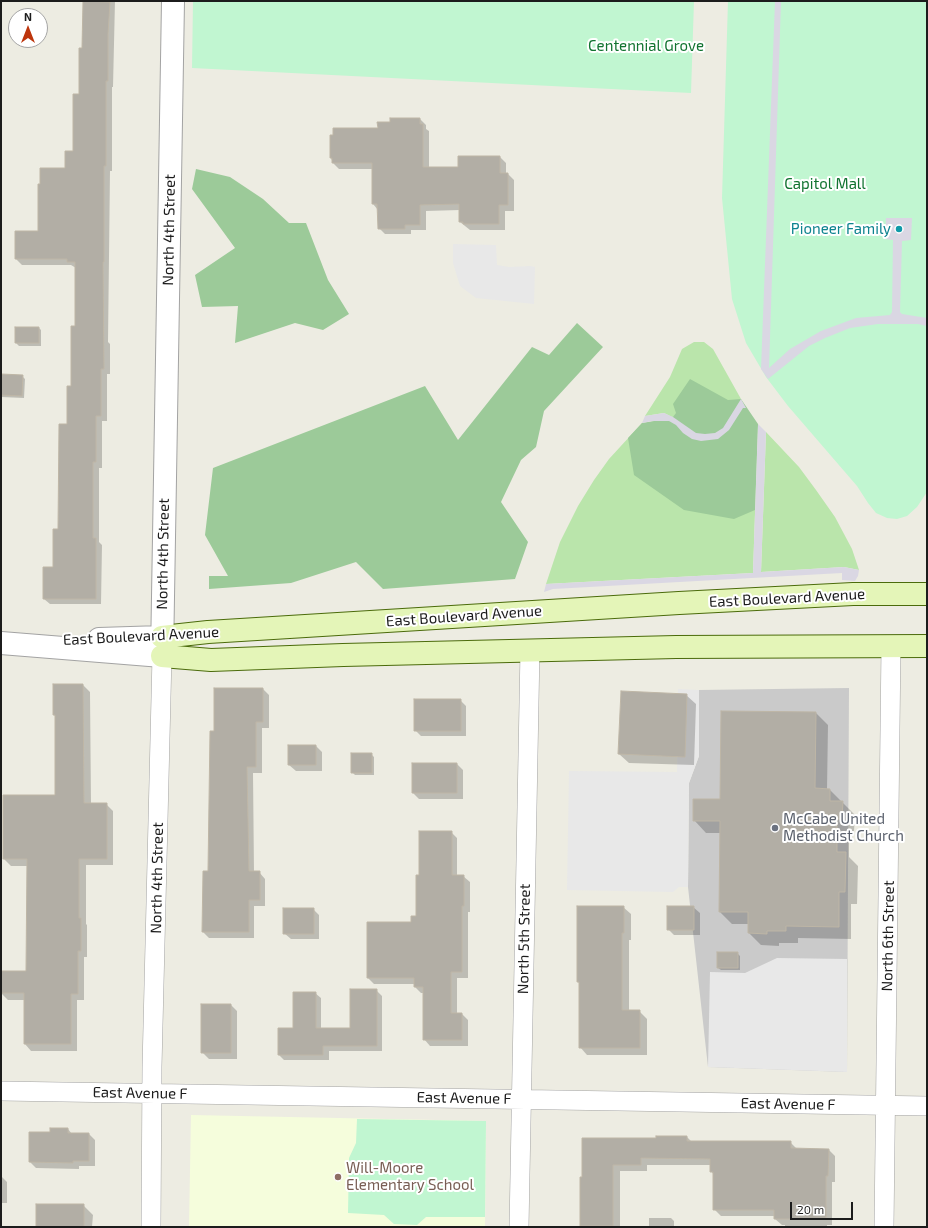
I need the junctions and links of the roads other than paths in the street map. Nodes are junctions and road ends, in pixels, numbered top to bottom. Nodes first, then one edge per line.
1 (173, 1) edge
2 (927, 594) edge
3 (1, 643) edge
4 (891, 646) junction
5 (927, 646) edge
6 (162, 647) junction
7 (530, 650) junction
8 (1, 1091) edge
9 (152, 1093) junction
10 (522, 1099) junction
11 (886, 1105) junction
12 (927, 1106) edge
13 (151, 1227) edge
14 (519, 1227) edge
15 (884, 1227) edge

1 - 6 street, North 4th Street
2 - 6 main road, East Boulevard Avenue
3 - 6 street, East Boulevard Avenue
4 - 5 main road, East Boulevard Avenue
4 - 7 main road, East Boulevard Avenue
4 - 11 street, North 6th Street
6 - 7 main road, East Boulevard Avenue
6 - 9 street, North 4th Street
7 - 10 street, North 5th Street
8 - 9 street, East Avenue F
9 - 10 street, East Avenue F
9 - 13 street, North 4th Street
10 - 11 street, East Avenue F
10 - 14 street, North 5th Street
11 - 12 street, East Avenue F
11 - 15 street, North 6th Street

